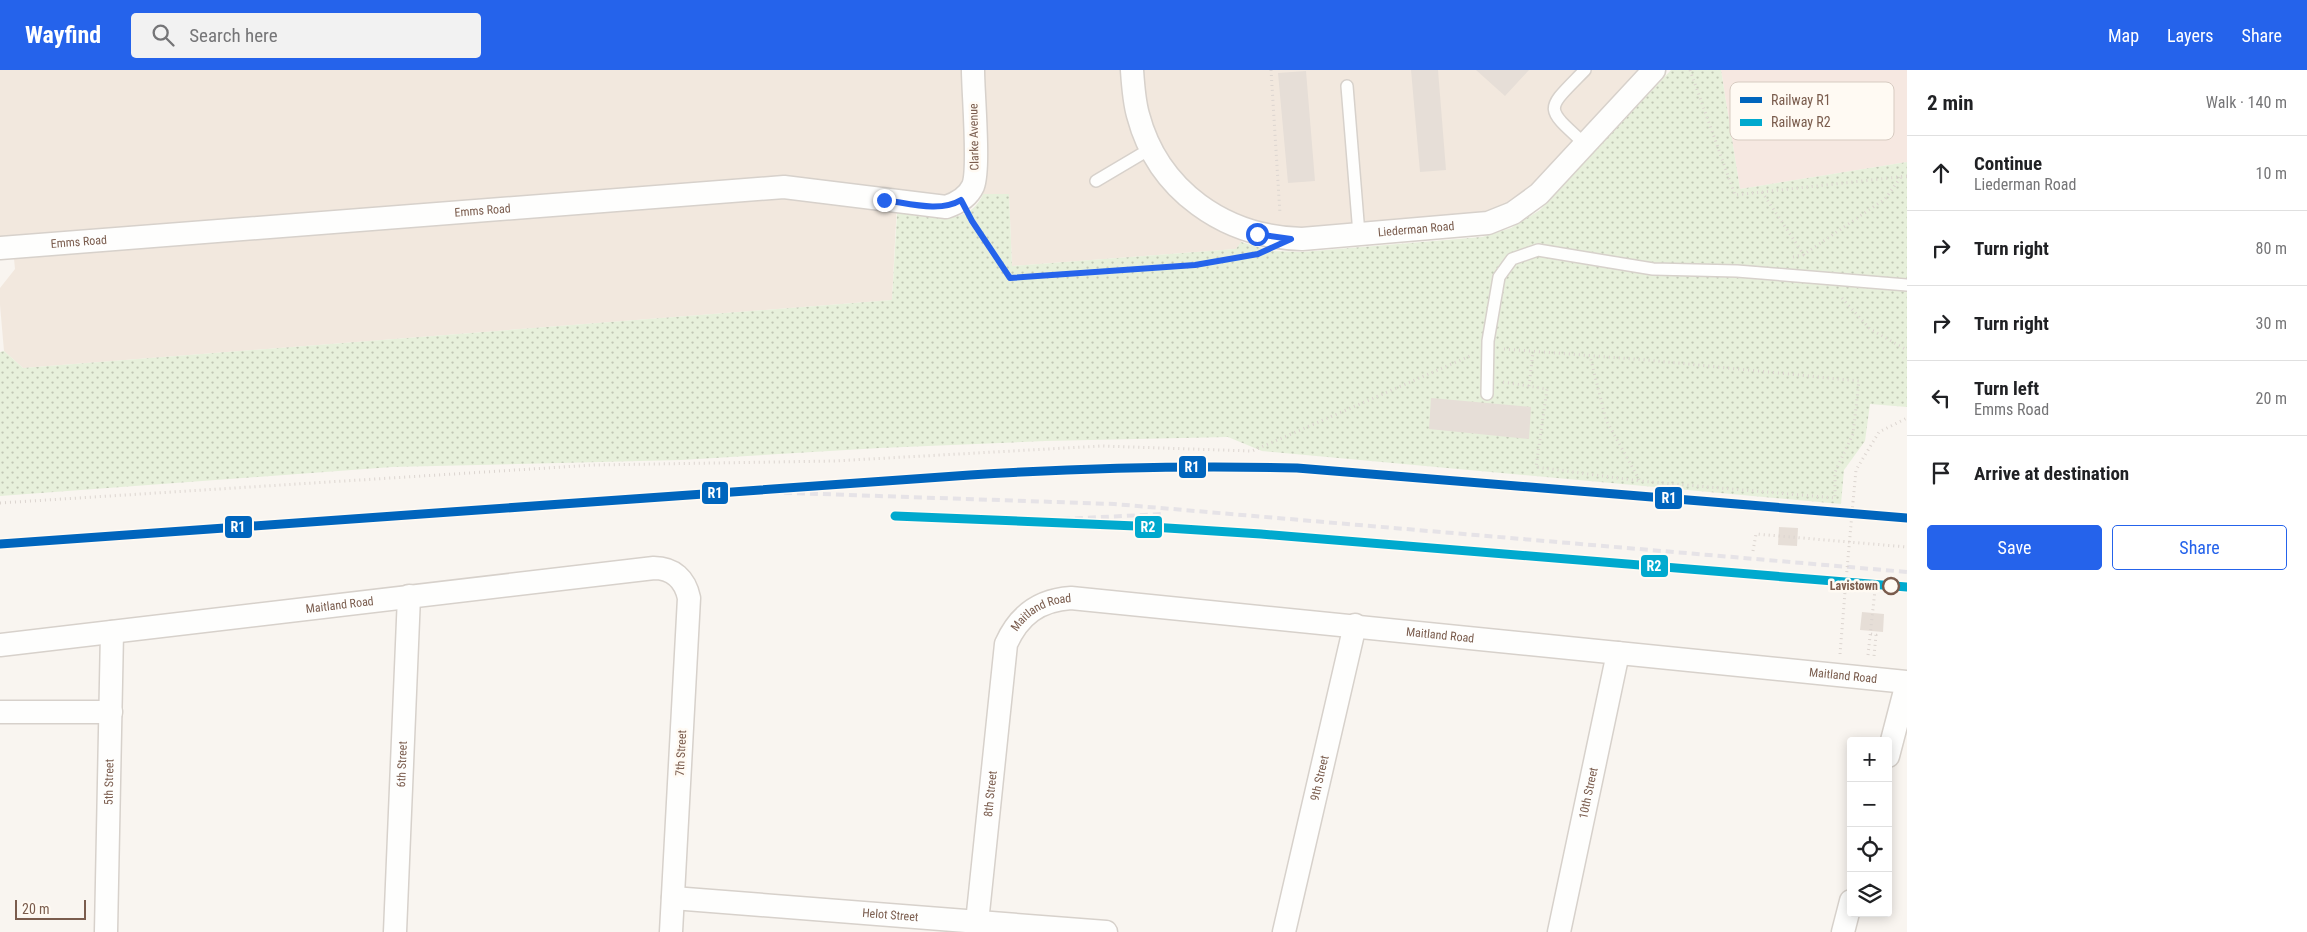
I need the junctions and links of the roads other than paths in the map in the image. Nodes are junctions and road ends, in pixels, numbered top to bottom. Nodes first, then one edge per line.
1 (973, 70) edge
2 (1132, 70) edge
3 (1585, 70) edge
4 (1654, 70) edge
5 (1347, 86) dead end
6 (1586, 145) junction
7 (1150, 149) junction
8 (1096, 181) dead end
9 (961, 200) joint
10 (1359, 234) junction
11 (0, 248) edge
12 (1907, 285) edge
13 (1487, 394) dead end
14 (679, 576) joint
15 (410, 596) junction
16 (1355, 626) junction
17 (112, 632) junction
18 (0, 645) edge
19 (1618, 653) junction
20 (1003, 656) joint
21 (1907, 683) edge
22 (0, 712) edge
23 (111, 712) junction
24 (1892, 741) edge
25 (673, 898) junction
26 (1847, 916) edge
27 (977, 927) edge
28 (106, 932) edge
29 (395, 932) edge
30 (671, 932) edge
31 (1106, 932) edge
32 (1284, 932) edge
33 (1559, 932) edge
34 (1843, 932) edge

1 - 9 street, Clarke Avenue
2 - 7 street, Liederman Road
3 - 6 lane
4 - 6 street, Liederman Road
5 - 10 lane
6 - 10 street, Liederman Road
7 - 8 lane
7 - 10 street, Liederman Road
9 - 11 street, Emms Road
12 - 13 lane
14 - 15 street, Maitland Road
14 - 25 street, 7th Street
15 - 17 street, Maitland Road
15 - 29 street, 6th Street
16 - 19 street, Maitland Road
16 - 20 street, Maitland Road
16 - 32 street, 9th Street
17 - 18 street, Maitland Road
17 - 23 street, 5th Street
19 - 21 street, Maitland Road
19 - 33 street, 10th Street
20 - 27 street, 8th Street
21 - 24 street
22 - 23 street
23 - 28 street, 5th Street
25 - 27 street, Helot Street
25 - 30 street, 7th Street
26 - 34 street
27 - 31 street, Helot Street

